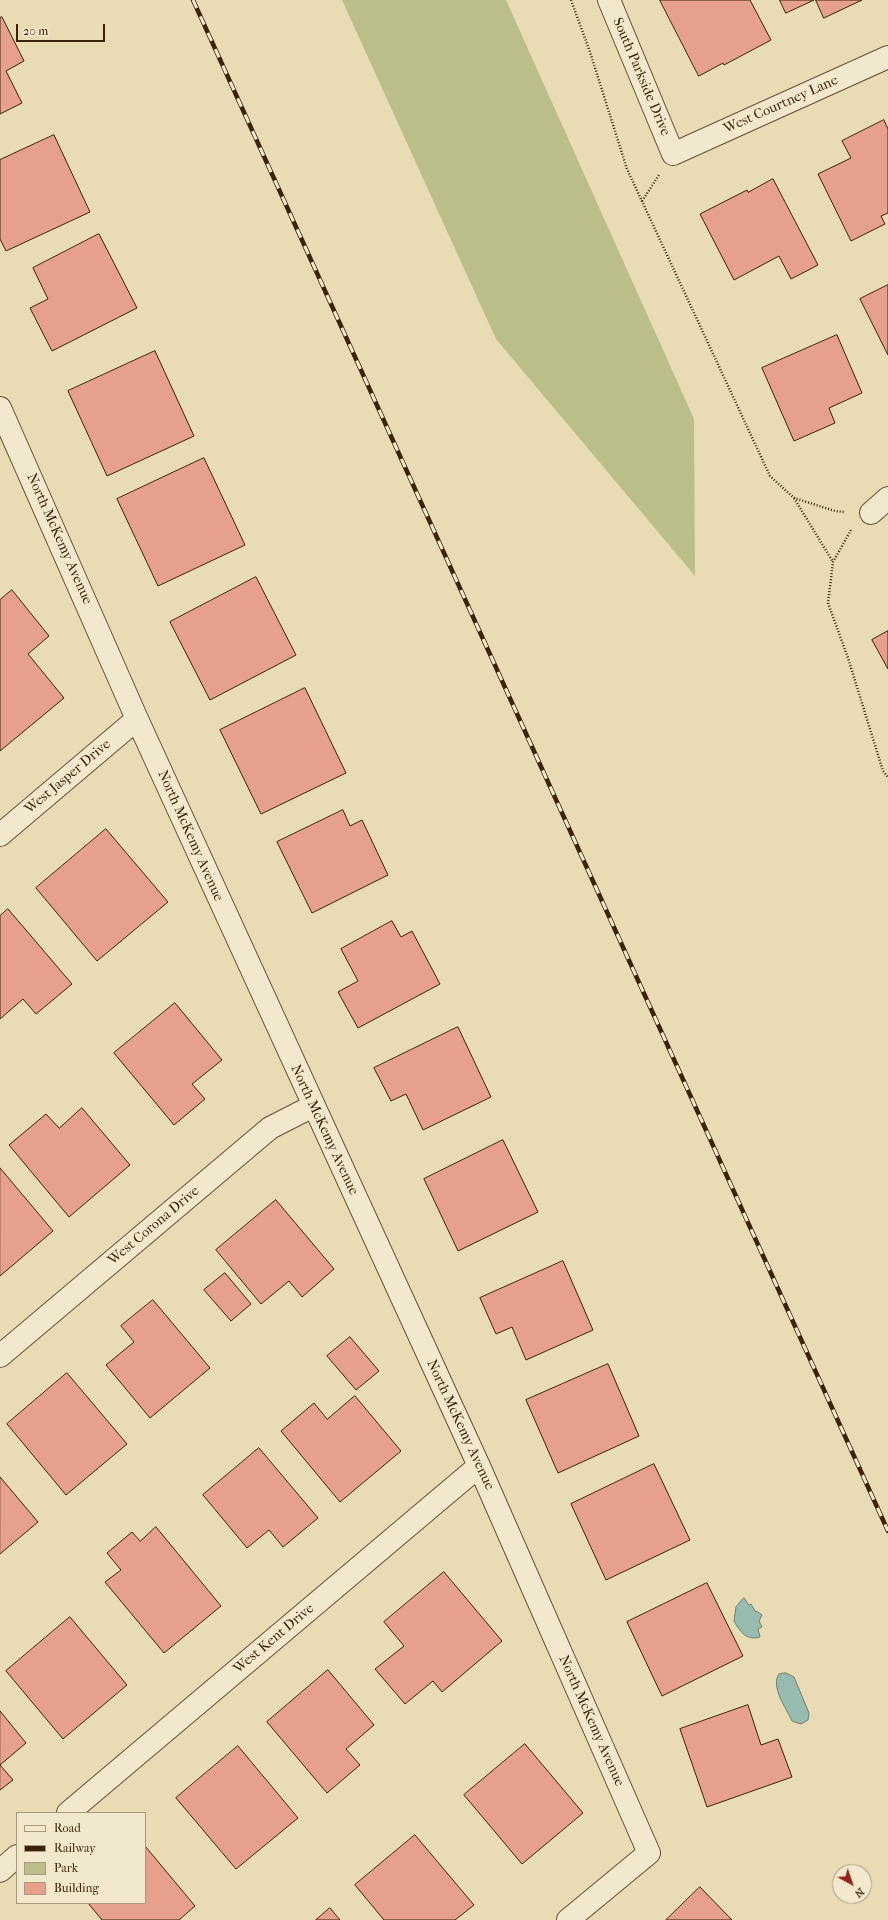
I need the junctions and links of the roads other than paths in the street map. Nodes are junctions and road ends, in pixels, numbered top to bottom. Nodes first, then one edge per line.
1 (609, 0) edge
2 (888, 57) edge
3 (673, 154) joint
4 (0, 408) edge
5 (888, 498) edge
6 (872, 513) road end
7 (137, 719) junction
8 (0, 835) edge
9 (314, 1106) junction
10 (0, 1356) edge
11 (479, 1466) junction
12 (69, 1812) edge
13 (16, 1857) edge
14 (0, 1871) edge
15 (568, 1920) edge

1 - 3 street, South Parkside Drive
2 - 3 street, West Courtney Lane
4 - 7 street, North McKemy Avenue
5 - 6 street
7 - 8 street, West Jasper Drive
7 - 9 street, North McKemy Avenue
9 - 10 street, West Corona Drive
9 - 11 street, North McKemy Avenue
11 - 12 street, West Kent Drive
11 - 15 street, North McKemy Avenue
13 - 14 street

